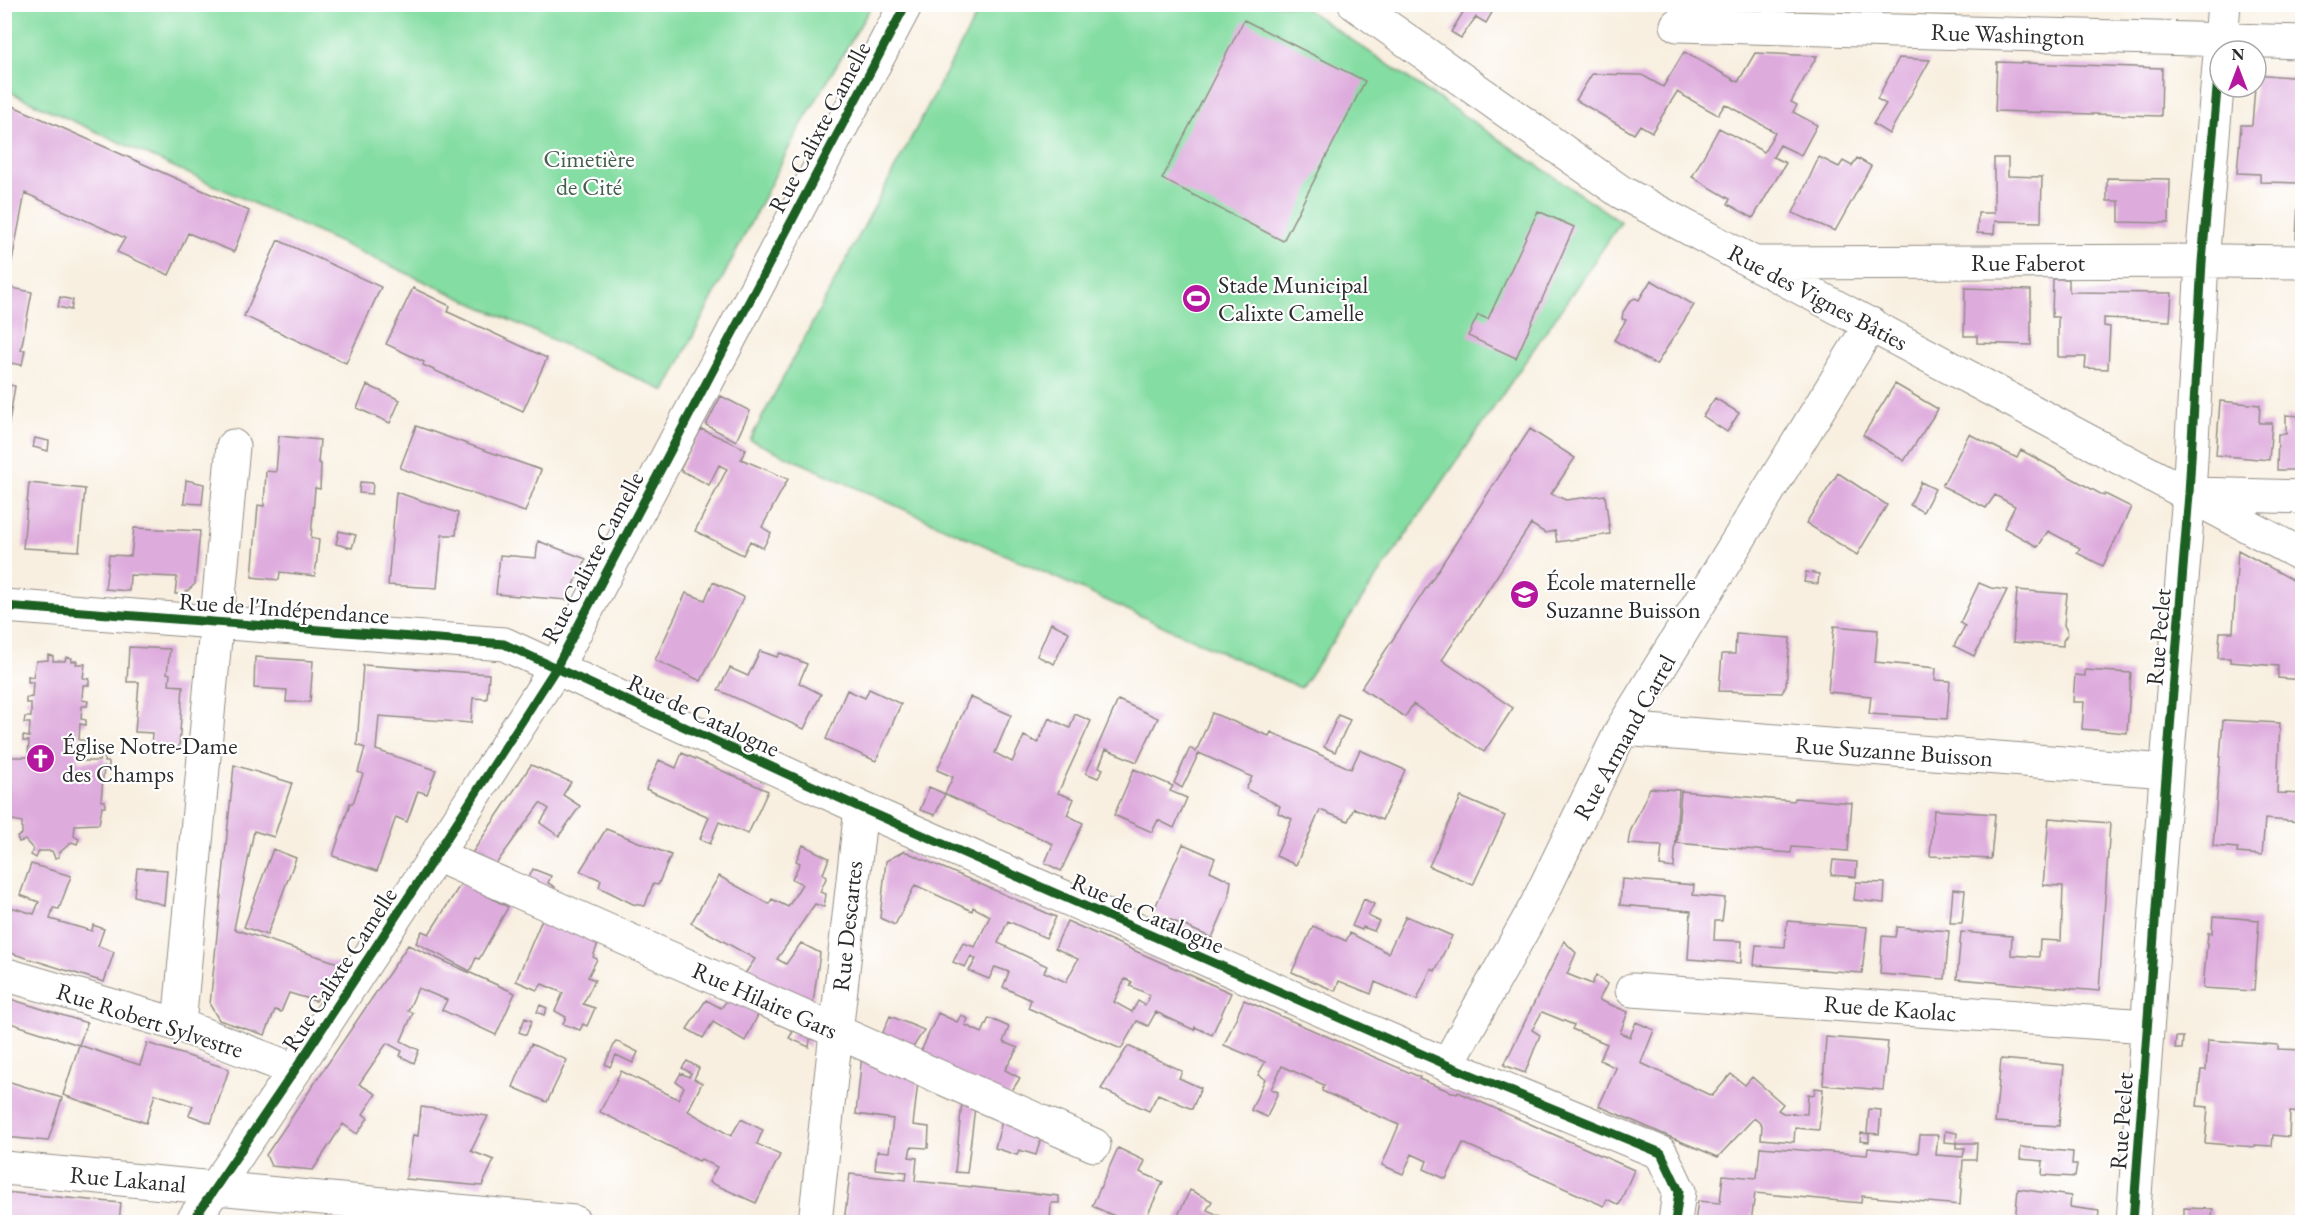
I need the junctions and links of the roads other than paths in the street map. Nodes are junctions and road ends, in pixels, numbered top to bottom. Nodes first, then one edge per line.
1 (906, 4) edge
2 (1355, 4) edge
3 (2224, 4) edge
4 (1677, 25) dead end
5 (2221, 39) edge
6 (2302, 42) edge
7 (2268, 44) edge
8 (2208, 47) edge
9 (2216, 99) edge
10 (2202, 262) junction
11 (2302, 262) edge
12 (1753, 263) junction
13 (1871, 324) junction
14 (233, 446) dead end
15 (2189, 494) junction
16 (2302, 497) edge
17 (2302, 555) edge
18 (4, 606) edge
19 (217, 623) junction
20 (556, 668) junction
21 (1622, 729) junction
22 (2166, 771) junction
23 (861, 808) junction
24 (436, 855) junction
25 (4, 974) edge
26 (1632, 990) dead end
27 (179, 1025) junction
28 (2147, 1026) junction
29 (836, 1030) junction
30 (1448, 1065) junction
31 (295, 1070) junction
32 (1094, 1145) dead end
33 (4, 1168) edge
34 (216, 1188) junction
35 (384, 1213) edge
36 (192, 1222) edge
37 (574, 1222) edge
38 (815, 1222) edge
39 (1675, 1222) edge
40 (2133, 1222) edge

1 - 20 street, Rue Calixte Camelle
2 - 12 street, Rue des Vignes Bâties
3 - 5 street, Rue Peclet
4 - 8 street, Rue Washington
6 - 7 street, Rue Washington
9 - 10 street, Rue Peclet
10 - 11 street, Rue Faberot
10 - 12 street, Rue Faberot
10 - 15 street, Rue Peclet
12 - 13 street, Rue des Vignes Bâties
13 - 15 street, Rue des Vignes Bâties
13 - 21 street, Rue Armand Carrel
14 - 19 street
15 - 16 street
15 - 17 street, Rue des Vignes Bâties
15 - 22 street, Rue Peclet
18 - 19 street, Rue de l'Indépendance
19 - 20 street, Rue de l'Indépendance
19 - 27 street
20 - 23 street, Rue de Catalogne
20 - 24 street, Rue Calixte Camelle
21 - 22 street, Rue Suzanne Buisson
21 - 30 street, Rue Armand Carrel
22 - 28 street, Rue Peclet
23 - 29 street, Rue Descartes
23 - 30 street, Rue de Catalogne
24 - 29 street, Rue Hilaire Gars
24 - 31 street, Rue Calixte Camelle
25 - 27 street, Rue Robert Sylvestre
26 - 28 street, Rue de Kaolac
27 - 31 street, Rue Robert Sylvestre
28 - 40 street, Rue Peclet
29 - 32 street, Rue Hilaire Gars
29 - 38 street, Rue Descartes
30 - 39 street, Rue de Catalogne
31 - 34 street, Rue Calixte Camelle
33 - 34 street, Rue Lakanal
34 - 35 street, Rue Lakanal
34 - 36 street, Rue Calixte Camelle
35 - 37 street, Rue Lakanal

